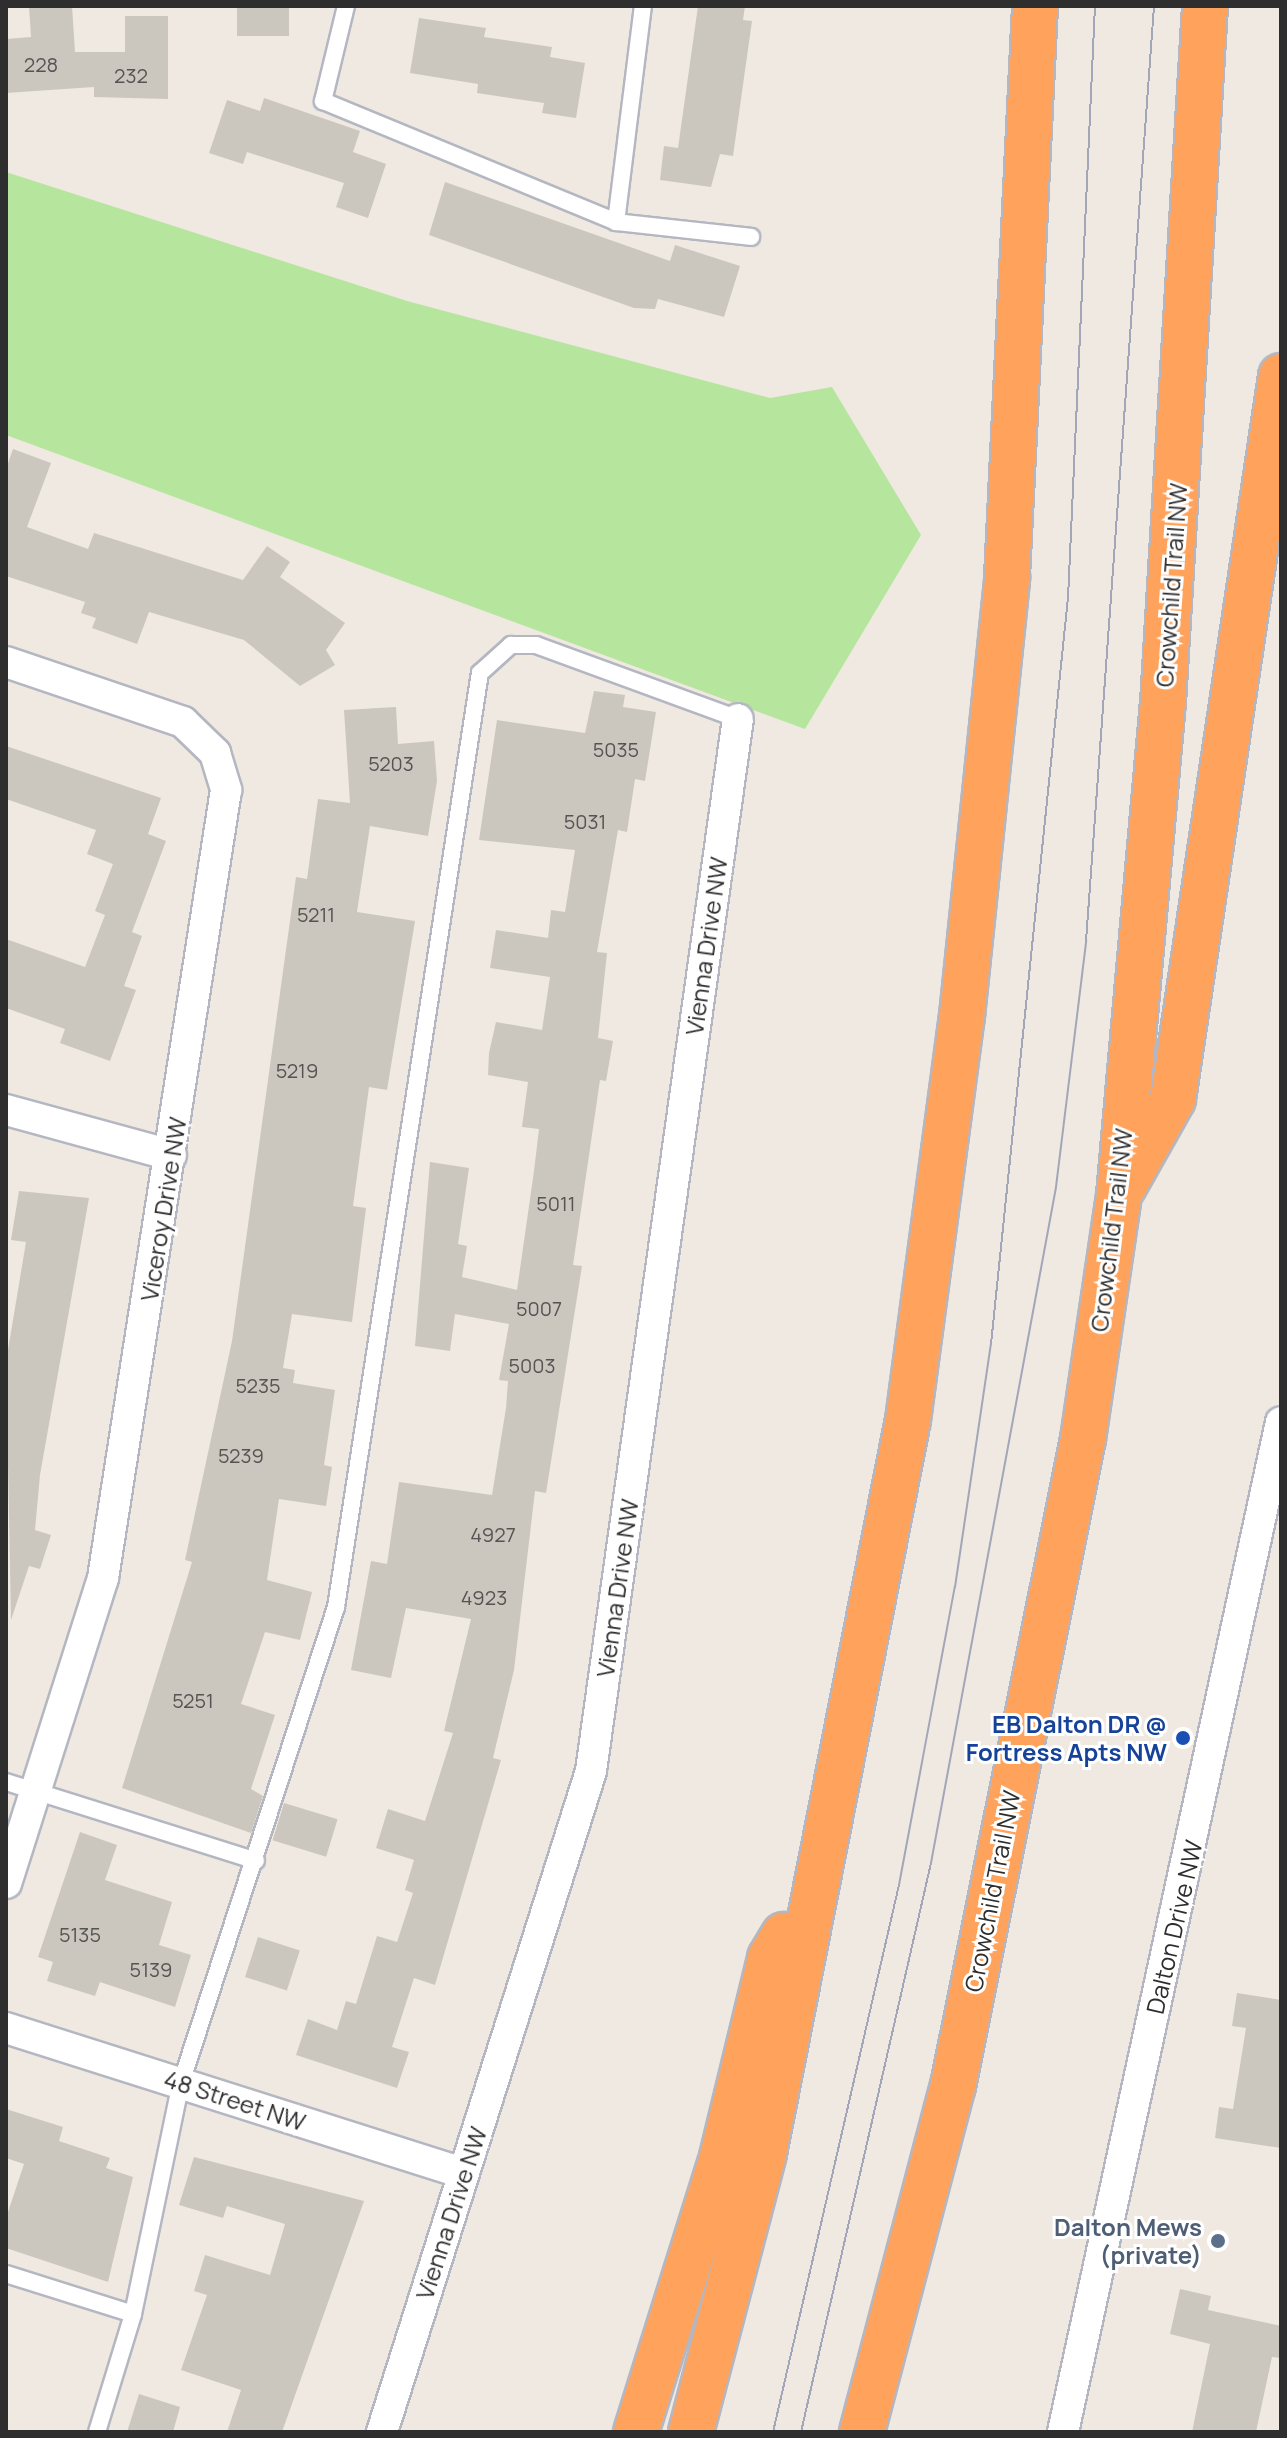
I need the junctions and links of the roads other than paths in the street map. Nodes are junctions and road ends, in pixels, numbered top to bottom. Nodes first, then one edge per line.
1 (346, 6) edge
2 (643, 6) edge
3 (1035, 6) edge
4 (1205, 6) edge
5 (616, 222) junction
6 (751, 237) dead end
7 (1281, 376) edge
8 (6, 662) edge
9 (738, 719) joint
10 (6, 1110) edge
11 (171, 1155) junction
12 (1119, 1195) junction
13 (1281, 1422) edge
14 (6, 1782) edge
15 (35, 1791) junction
16 (256, 1861) junction
17 (6, 1883) edge
18 (813, 1884) junction
19 (6, 2028) edge
20 (181, 2083) junction
21 (464, 2173) junction
22 (6, 2274) edge
23 (133, 2314) junction
24 (97, 2432) edge
25 (382, 2432) edge
26 (636, 2432) edge
27 (691, 2432) edge
28 (862, 2432) edge
29 (1063, 2432) edge

1 - 5 lane
2 - 5 lane
3 - 18 highway
4 - 12 highway, Crowchild Trail NW
5 - 6 lane
7 - 12 highway
8 - 11 street, Viceroy Drive NW
9 - 16 lane
9 - 21 street, Vienna Drive NW
10 - 11 street
11 - 15 street, Viceroy Drive NW
12 - 28 highway, Crowchild Trail NW
13 - 29 street, Dalton Drive NW
14 - 15 lane
15 - 16 lane
15 - 17 street, Viceroy Drive NW
16 - 20 lane
18 - 26 highway
18 - 27 highway
19 - 20 street, 48 Street NW
20 - 21 street, 48 Street NW
20 - 23 lane
21 - 25 street, Vienna Drive NW
22 - 23 lane
23 - 24 lane

